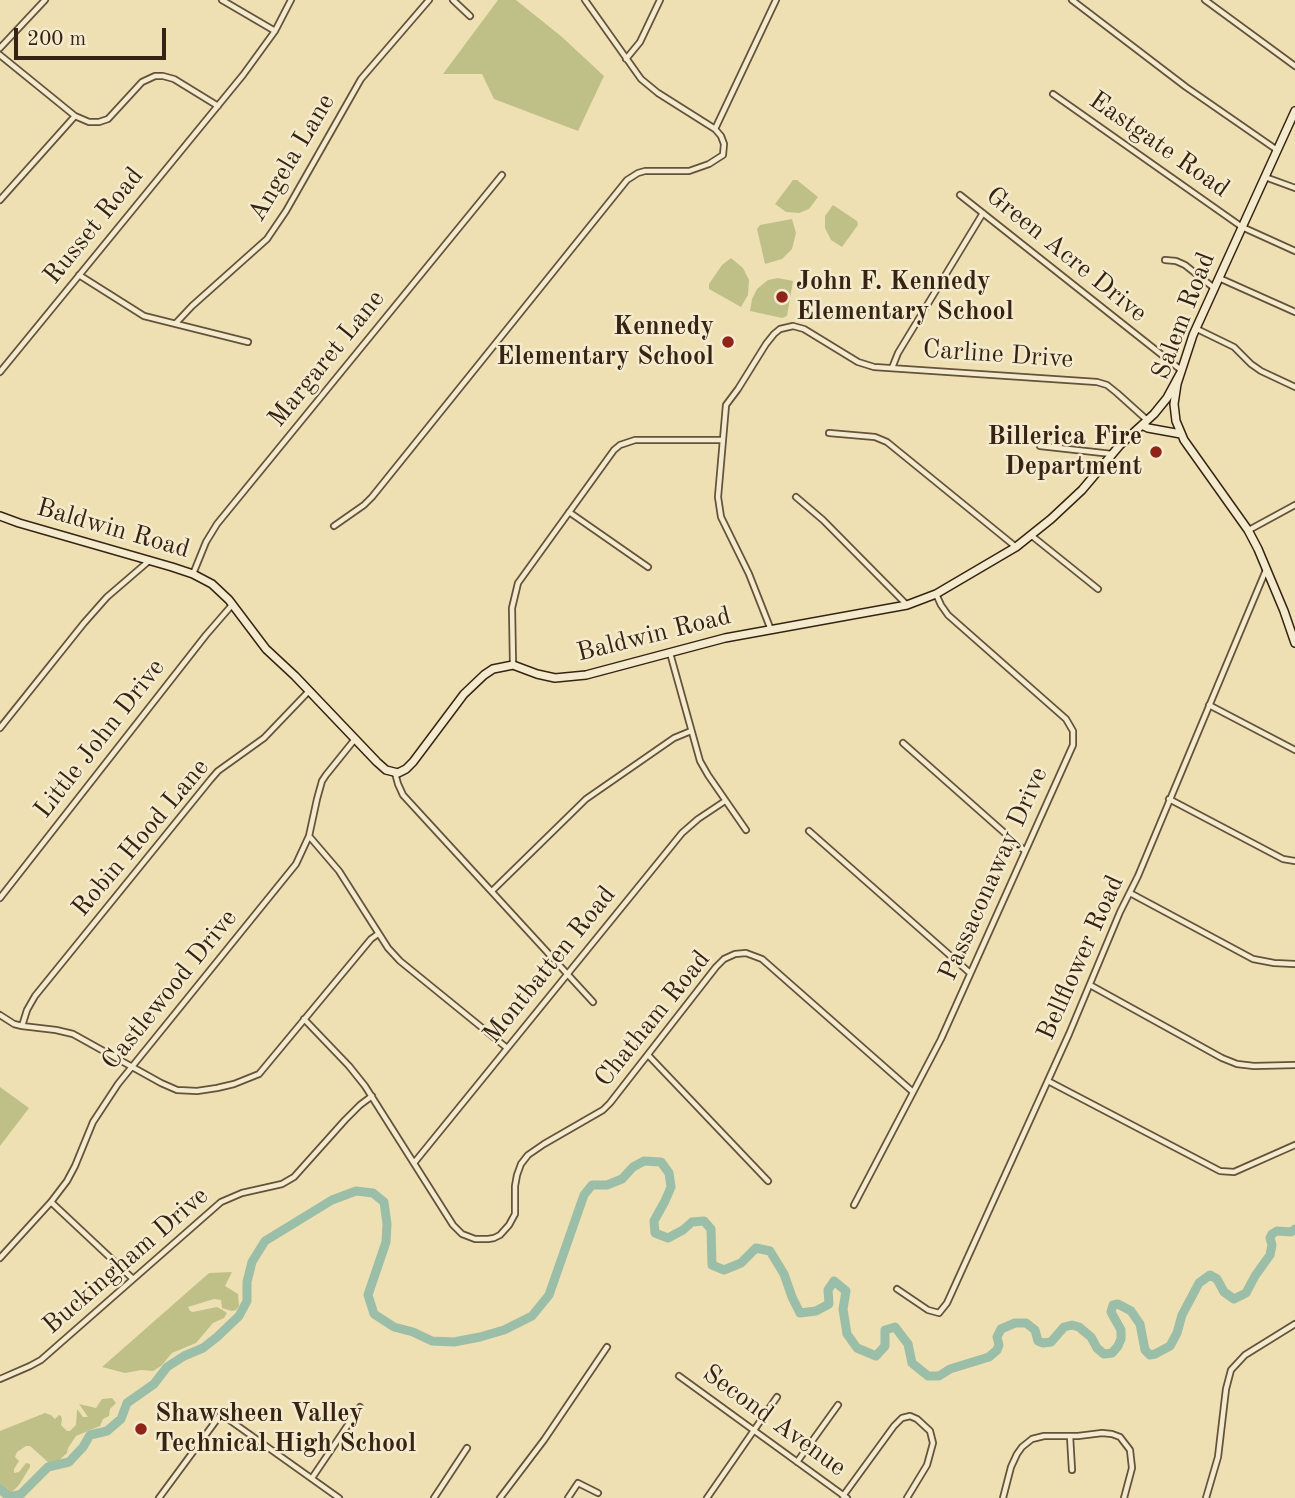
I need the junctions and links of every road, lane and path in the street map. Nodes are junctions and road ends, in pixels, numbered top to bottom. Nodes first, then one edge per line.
1 (45, 0) edge
2 (222, 0) edge
3 (291, 0) edge
4 (429, 0) edge
5 (453, 0) edge
6 (586, 0) edge
7 (660, 0) edge
8 (776, 0) edge
9 (1072, 0) edge
10 (1208, 1) edge
11 (470, 16) dead end
12 (275, 30) junction
13 (0, 48) edge
14 (0, 55) edge
15 (626, 59) junction
16 (1295, 66) edge
17 (1053, 94) dead end
18 (218, 106) junction
19 (1295, 111) edge
20 (75, 116) junction
21 (715, 129) junction
22 (1285, 133) junction
23 (1295, 135) edge
24 (1277, 150) junction
25 (502, 174) dead end
26 (1265, 177) junction
27 (1295, 188) edge
28 (960, 195) dead end
29 (0, 200) edge
30 (984, 213) junction
31 (1242, 227) junction
32 (1295, 251) edge
33 (1164, 260) dead end
34 (79, 275) junction
35 (1219, 278) junction
36 (1214, 288) junction
37 (1295, 312) edge
38 (176, 323) junction
39 (1196, 328) junction
40 (247, 342) dead end
41 (892, 368) junction
42 (0, 372) edge
43 (1180, 372) junction
44 (1295, 387) edge
45 (1145, 423) junction
46 (829, 433) dead end
47 (1181, 434) junction
48 (723, 440) junction
49 (1040, 446) dead end
50 (1112, 454) junction
51 (796, 497) dead end
52 (1295, 505) edge
53 (569, 512) junction
54 (0, 516) edge
55 (334, 526) dead end
56 (1248, 530) junction
57 (1032, 536) junction
58 (1016, 547) junction
59 (150, 560) junction
60 (648, 567) dead end
61 (1267, 568) junction
62 (193, 574) junction
63 (1098, 589) dead end
64 (936, 594) junction
65 (232, 604) junction
66 (907, 605) junction
67 (771, 629) junction
68 (1295, 643) edge
69 (670, 652) junction
70 (513, 665) junction
71 (309, 691) junction
72 (1209, 705) junction
73 (0, 728) edge
74 (691, 731) junction
75 (355, 739) junction
76 (903, 743) dead end
77 (1295, 750) edge
78 (395, 773) junction
79 (1170, 800) junction
80 (725, 801) junction
81 (746, 830) dead end
82 (809, 831) dead end
83 (309, 836) junction
84 (1025, 851) junction
85 (1295, 862) edge
86 (492, 891) junction
87 (1130, 893) junction
88 (0, 898) edge
89 (378, 934) junction
90 (1295, 964) edge
91 (971, 973) junction
92 (567, 974) junction
93 (1090, 985) junction
94 (593, 1002) dead end
95 (0, 1015) edge
96 (304, 1019) junction
97 (22, 1026) junction
98 (507, 1048) junction
99 (648, 1055) junction
100 (1295, 1065) edge
101 (132, 1067) junction
102 (1048, 1081) junction
103 (913, 1092) junction
104 (372, 1096) junction
105 (1295, 1145) edge
106 (414, 1163) junction
107 (768, 1181) dead end
108 (51, 1202) junction
109 (854, 1205) dead end
110 (0, 1258) edge
111 (133, 1279) junction
112 (897, 1289) dead end
113 (1295, 1324) edge
114 (607, 1347) dead end
115 (679, 1376) dead end
116 (0, 1379) edge
117 (777, 1397) dead end
118 (838, 1405) dead end
119 (360, 1406) dead end
120 (753, 1432) junction
121 (1070, 1436) junction
122 (467, 1448) dead end
123 (797, 1462) junction
124 (1072, 1471) dead end
125 (312, 1478) junction
126 (598, 1493) dead end
127 (844, 1497) edge
128 (159, 1498) edge
129 (339, 1498) edge
130 (434, 1498) edge
131 (500, 1498) edge
132 (568, 1498) edge
133 (707, 1498) edge
134 (907, 1498) edge
135 (1003, 1498) edge
136 (1124, 1498) edge
137 (1206, 1498) edge

1 - 13 street
2 - 12 street
3 - 12 street, Russet Road
4 - 38 street, Angela Lane
5 - 11 street
6 - 15 street
7 - 15 street
8 - 21 street
9 - 24 street
10 - 16 street
12 - 18 street, Russet Road
14 - 20 street
15 - 21 street
17 - 31 street, Eastgate Road
18 - 20 street
18 - 34 street, Russet Road
19 - 22 street, Salem Road
20 - 29 street
21 - 55 street
22 - 23 street
22 - 24 street, Salem Road
24 - 26 street, Salem Road
25 - 62 street, Margaret Lane
26 - 27 street
26 - 31 street, Salem Road
28 - 30 street, Green Acre Drive
30 - 41 street
30 - 43 street, Green Acre Drive
31 - 32 street, Eastgate Road
31 - 35 street, Salem Road
33 - 36 street
34 - 38 street
34 - 42 street, Russet Road
35 - 36 street, Salem Road
35 - 37 street
36 - 39 street, Salem Road
38 - 40 street
39 - 43 street, Salem Road
39 - 44 street
41 - 45 street, Carline Drive
41 - 48 street, Carline Drive
43 - 45 street, Baldwin Road
43 - 47 street, Salem Road
45 - 47 street
45 - 50 street, Baldwin Road
46 - 58 street
47 - 56 street, Salem Road
48 - 53 street
48 - 67 street, Carline Drive
49 - 50 street
50 - 57 street, Baldwin Road
51 - 66 street
52 - 56 street
53 - 60 street
53 - 70 street
54 - 59 street, Baldwin Road
56 - 61 street, Salem Road
57 - 58 street, Baldwin Road
57 - 63 street
58 - 64 street, Baldwin Road
59 - 62 street, Baldwin Road
59 - 73 street
61 - 68 street, Salem Road
61 - 72 street, Bellflower Road
62 - 65 street, Baldwin Road
64 - 66 street, Baldwin Road
64 - 84 street, Passaconaway Drive
65 - 71 street, Baldwin Road
65 - 88 street, Little John Drive
66 - 67 street, Baldwin Road
67 - 69 street, Baldwin Road
69 - 70 street, Baldwin Road
69 - 74 street
70 - 78 street
71 - 75 street, Baldwin Road
71 - 97 street, Robin Hood Lane
72 - 77 street
72 - 79 street, Bellflower Road
74 - 80 street
74 - 86 street
75 - 78 street, Baldwin Road
75 - 83 street, Castlewood Drive
76 - 84 street
78 - 86 street
79 - 85 street
79 - 87 street, Bellflower Road
80 - 81 street
80 - 92 street, Montbatten Road
82 - 91 street
83 - 89 street
83 - 101 street, Castlewood Drive
84 - 91 street, Passaconaway Drive
86 - 92 street
87 - 90 street
87 - 93 street, Bellflower Road
89 - 96 street
89 - 98 street
91 - 103 street, Passaconaway Drive
92 - 94 street
92 - 98 street, Montbatten Road
93 - 100 street
93 - 102 street, Bellflower Road
95 - 97 street
96 - 101 street
96 - 104 street, Chatham Road
97 - 101 street
98 - 106 street, Montbatten Road
99 - 103 street, Chatham Road
99 - 106 street, Chatham Road
99 - 107 street
101 - 108 street, Castlewood Drive
102 - 105 street
102 - 112 street, Bellflower Road
103 - 109 street, Passaconaway Drive
104 - 106 street, Chatham Road
104 - 111 street, Buckingham Drive
108 - 110 street, Castlewood Drive
108 - 111 street
111 - 116 street, Buckingham Drive
113 - 137 street
114 - 131 street
115 - 120 street, Second Avenue
117 - 120 street
118 - 123 street
119 - 125 street
120 - 123 street, Second Avenue
120 - 133 street
121 - 124 street
121 - 135 street
121 - 136 street
122 - 130 street
123 - 127 street, Second Avenue
125 - 128 street
125 - 129 street
126 - 132 street
127 - 134 street

